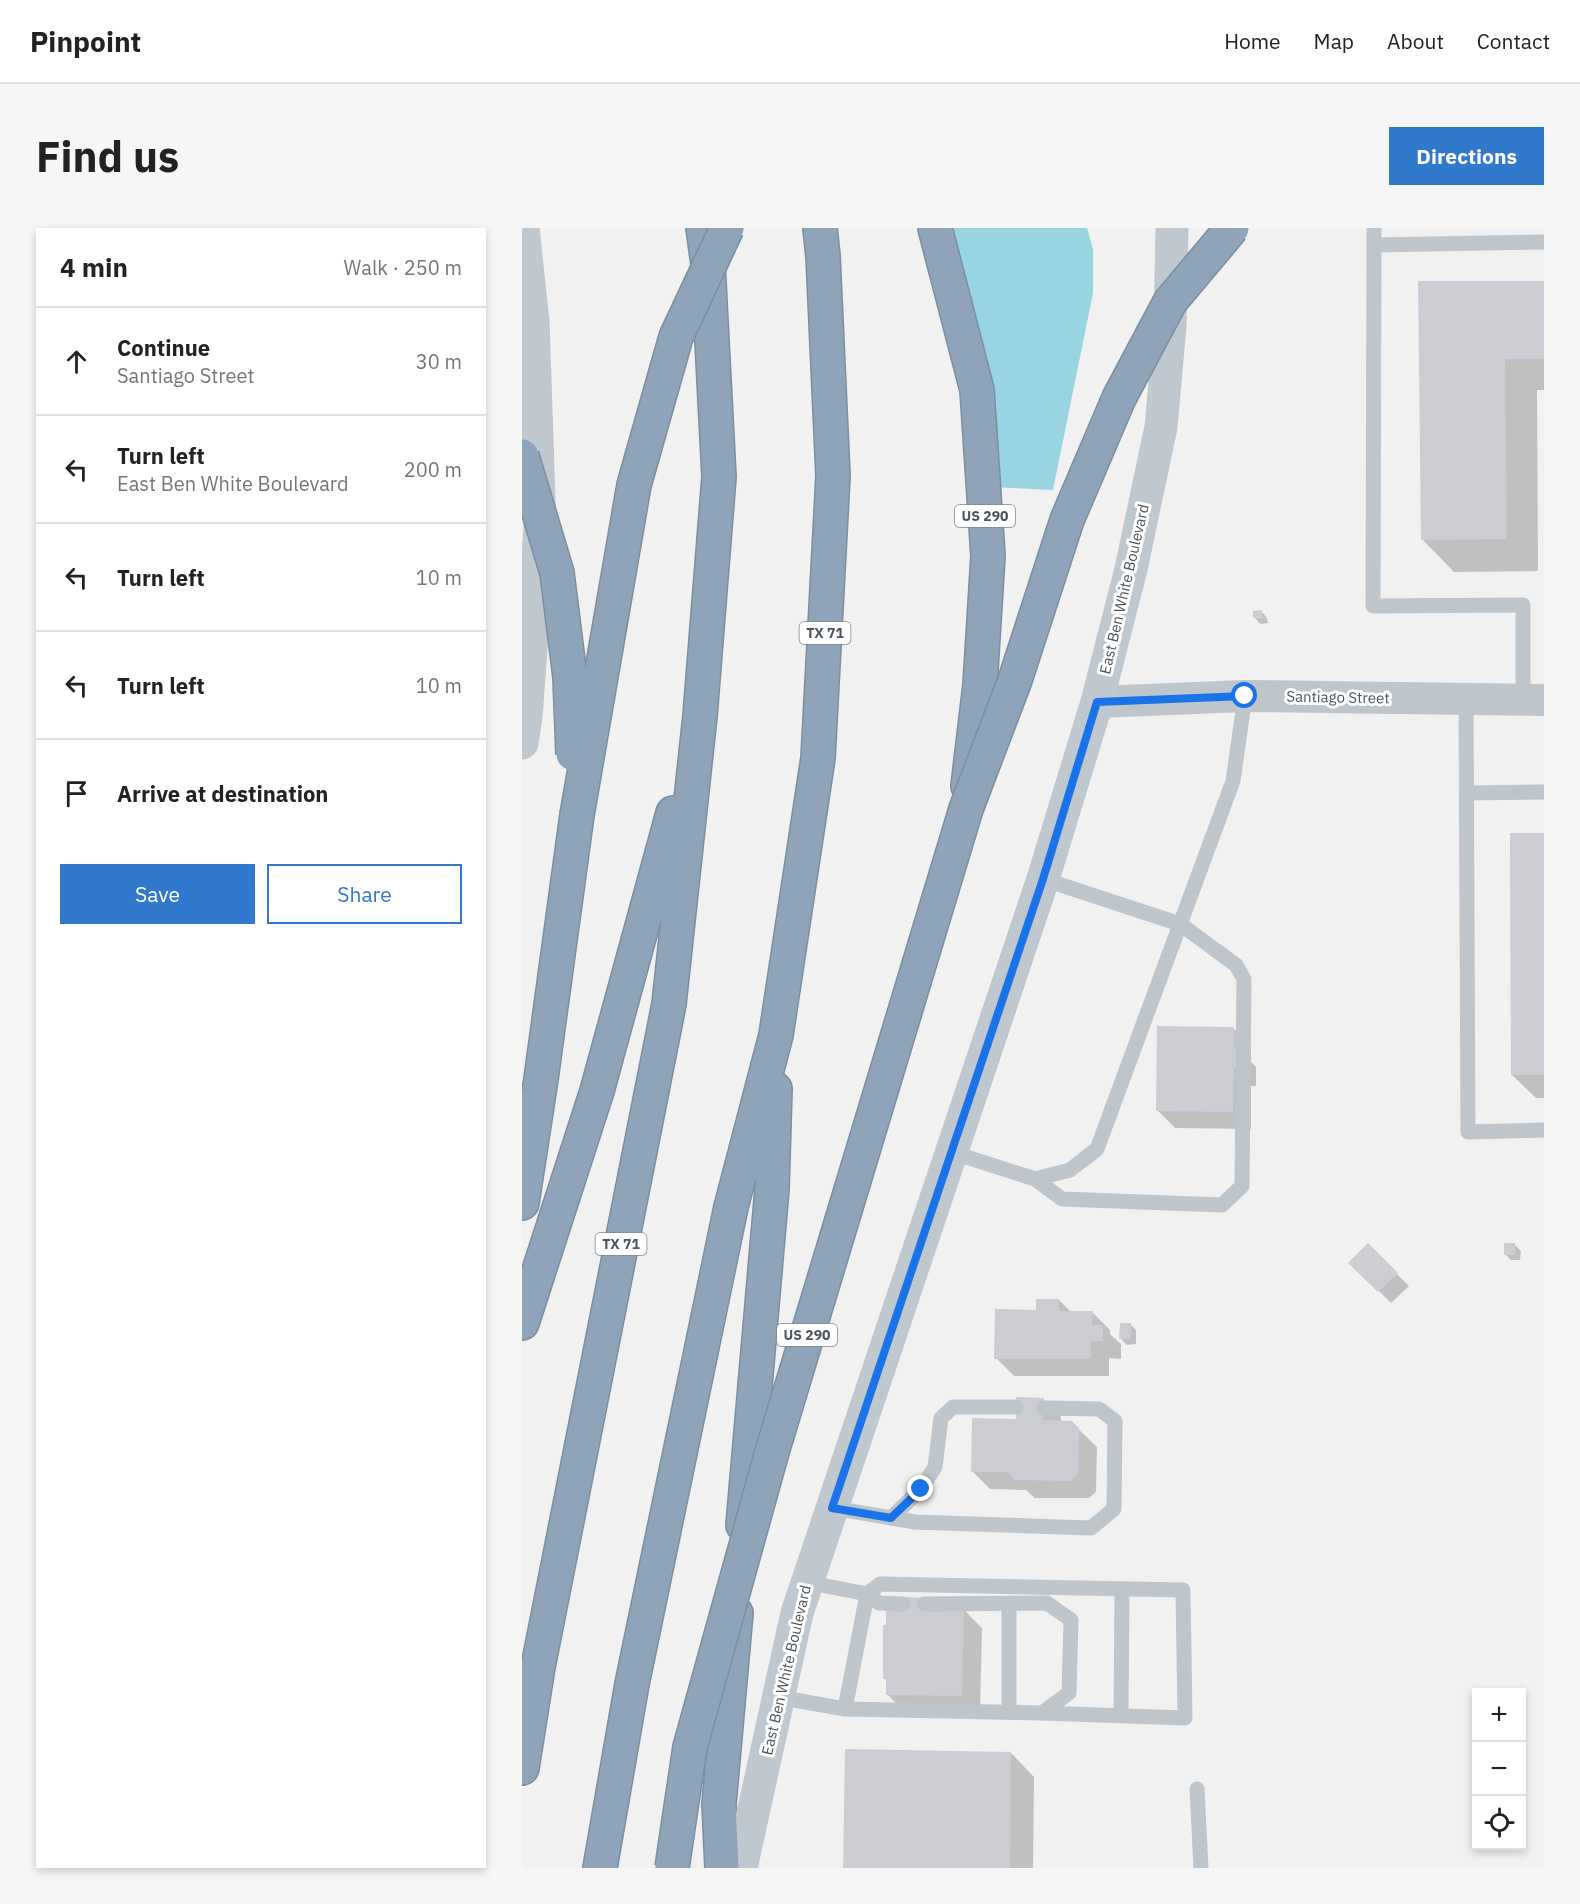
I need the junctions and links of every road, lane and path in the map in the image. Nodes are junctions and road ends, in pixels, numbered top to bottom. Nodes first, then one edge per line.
1 (524, 228) edge
2 (703, 228) edge
3 (727, 228) edge
4 (820, 228) edge
5 (935, 228) edge
6 (1232, 228) edge
7 (1374, 228) edge
8 (1172, 229) edge
9 (1544, 242) edge
10 (1374, 245) junction
11 (522, 456) edge
12 (1245, 696) junction
13 (1466, 699) junction
14 (1533, 700) edge
15 (1097, 702) junction
16 (700, 716) junction
17 (522, 743) edge
18 (1544, 792) edge
19 (1467, 793) junction
20 (966, 809) junction
21 (577, 815) junction
22 (1043, 879) junction
23 (1180, 924) junction
24 (776, 1035) junction
25 (1544, 1130) edge
26 (951, 1152) junction
27 (1035, 1179) junction
28 (522, 1203) edge
29 (522, 1323) edge
30 (1016, 1407) dead end
31 (1044, 1408) dead end
32 (832, 1508) junction
33 (891, 1518) junction
34 (806, 1582) junction
35 (1122, 1589) junction
36 (867, 1594) junction
37 (1009, 1603) junction
38 (903, 1604) dead end
39 (924, 1604) dead end
40 (778, 1697) junction
41 (845, 1709) junction
42 (1008, 1712) junction
43 (1042, 1713) junction
44 (1121, 1715) junction
45 (522, 1768) edge
46 (1197, 1789) dead end
47 (600, 1868) edge
48 (672, 1868) edge
49 (722, 1868) edge
50 (741, 1868) edge
51 (1201, 1868) edge

1 - 17 main road
2 - 16 highway, TX 71
3 - 21 highway, bridge
4 - 24 highway, TX 71
5 - 20 highway, US 290, bridge
6 - 20 highway, bridge
7 - 10 lane
8 - 15 main road, East Ben White Boulevard
9 - 10 lane
10 - 14 lane
11 - 21 highway, bridge
12 - 13 street, Santiago Street
12 - 15 street, Santiago Street
12 - 23 lane
13 - 14 street, Santiago Street
13 - 19 lane
15 - 22 main road, East Ben White Boulevard
16 - 29 highway
16 - 45 highway, TX 71
18 - 19 lane
19 - 25 lane
20 - 48 highway, US 290, bridge
21 - 28 highway
22 - 23 lane
22 - 26 main road, East Ben White Boulevard
23 - 27 lane
23 - 27 lane
24 - 47 highway, TX 71
24 - 49 highway
26 - 27 lane
26 - 32 main road, East Ben White Boulevard
30 - 33 lane
31 - 33 lane
32 - 33 lane
32 - 34 main road, East Ben White Boulevard
34 - 36 lane
34 - 40 main road, East Ben White Boulevard
35 - 36 lane
35 - 44 lane
35 - 44 lane
36 - 38 lane
36 - 41 lane
37 - 39 lane
37 - 42 lane
37 - 43 lane
40 - 41 lane
40 - 50 main road, East Ben White Boulevard
41 - 42 lane
42 - 43 lane
43 - 44 lane
46 - 51 lane

